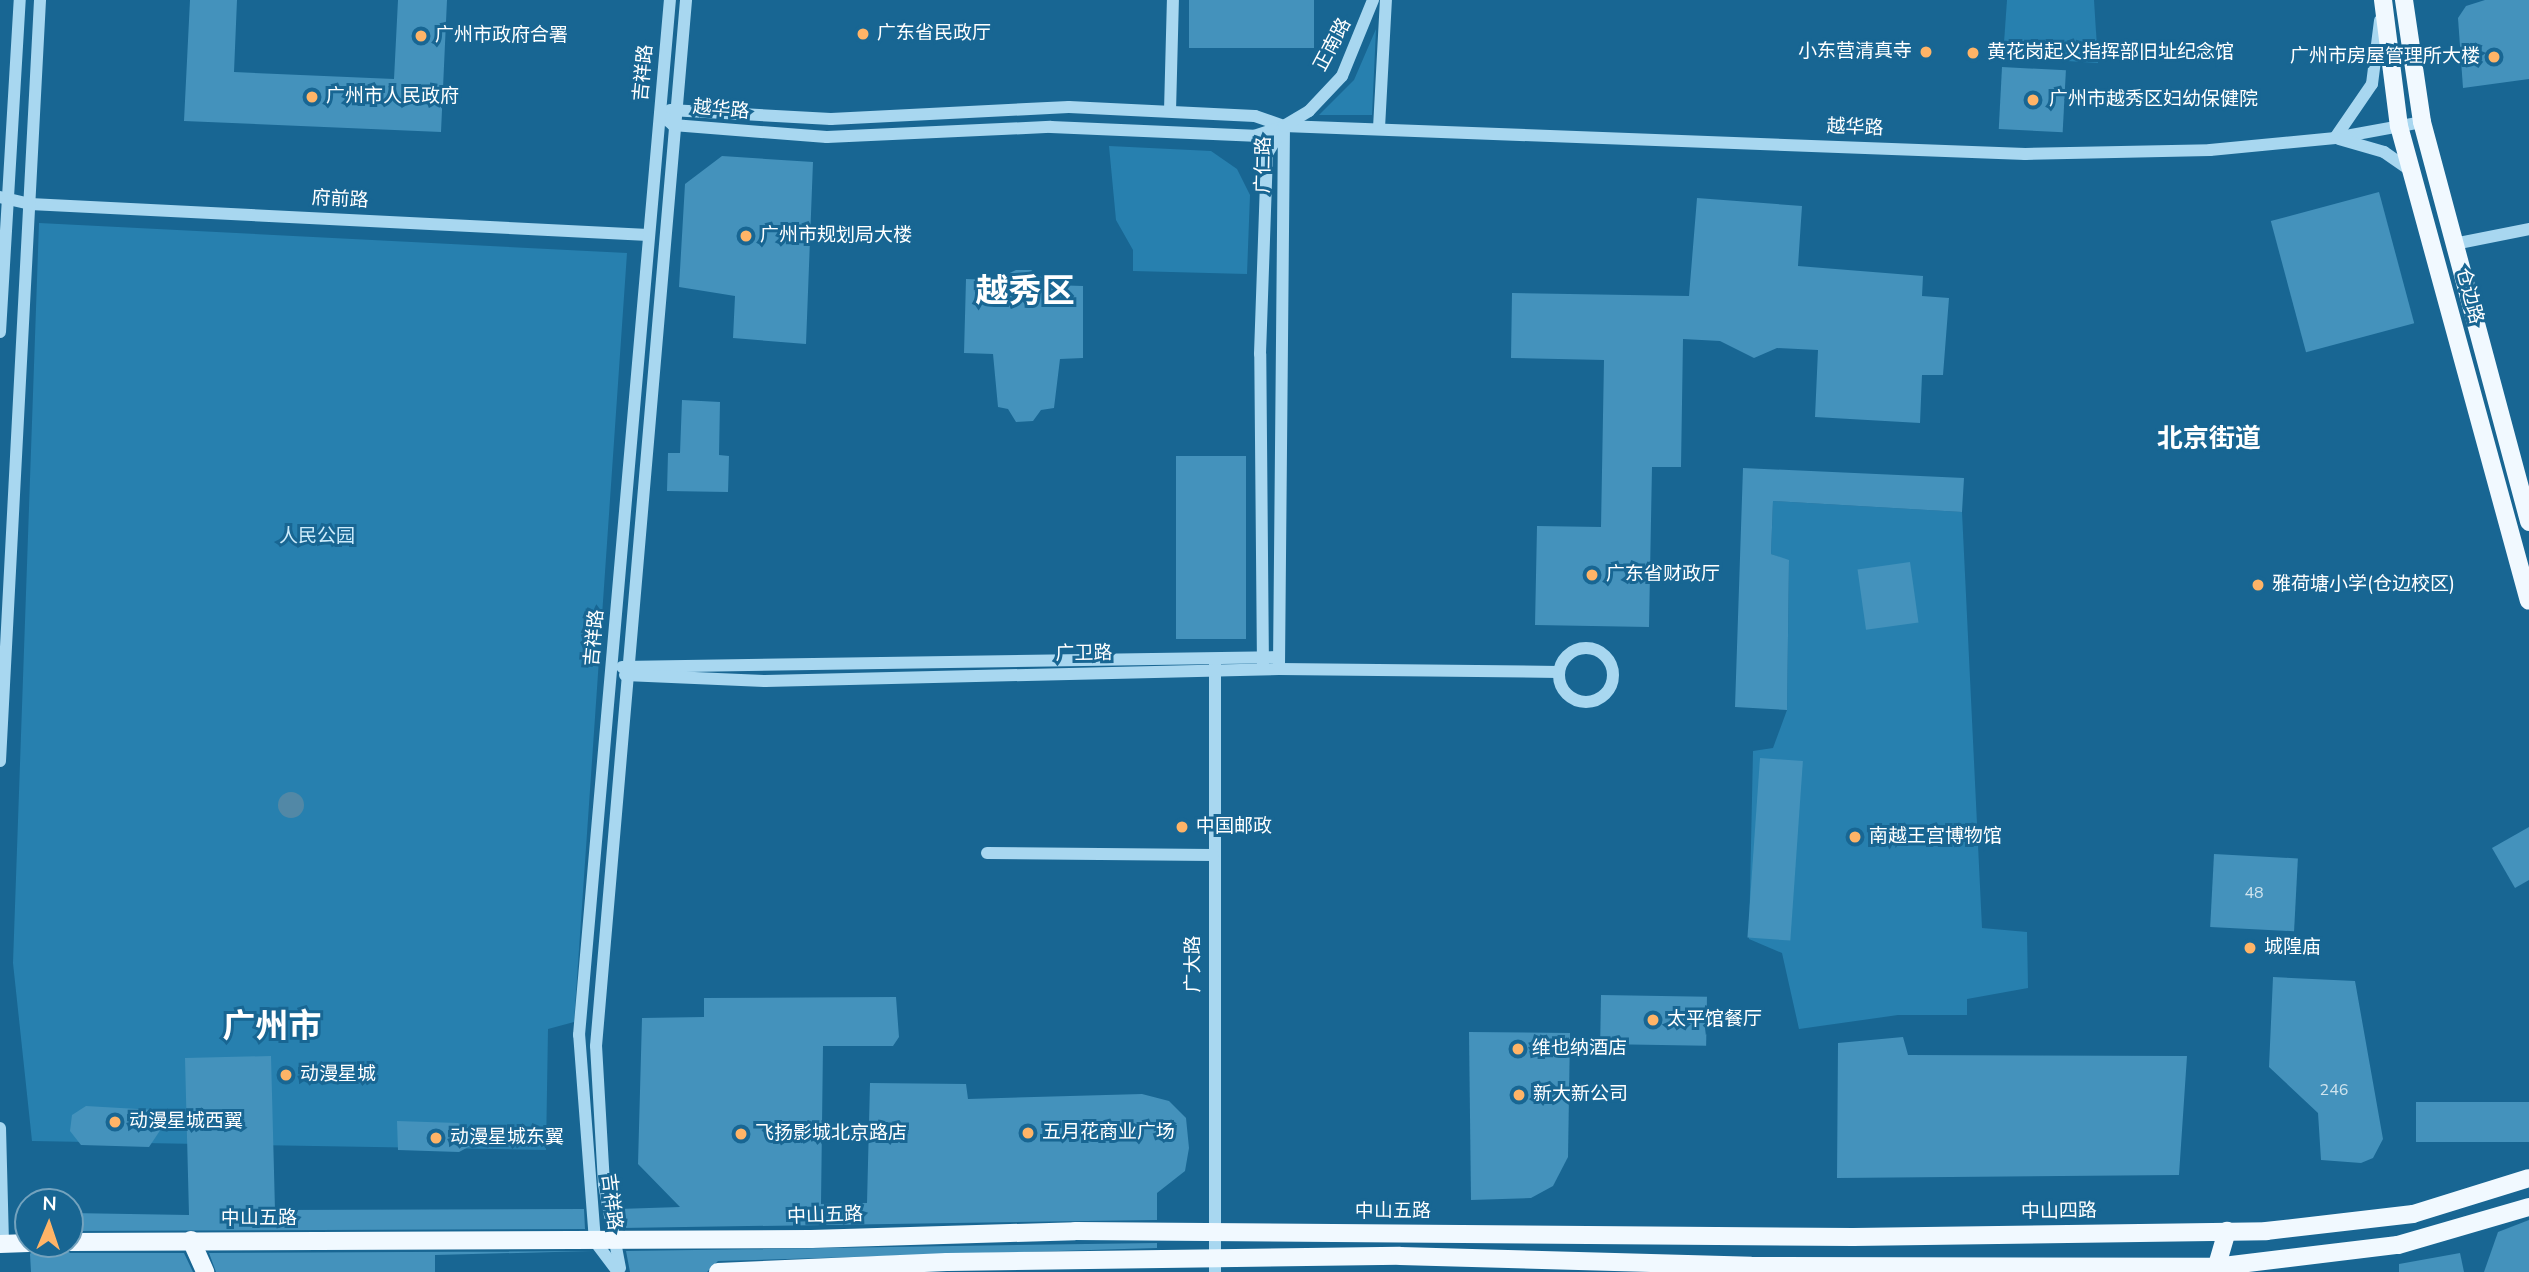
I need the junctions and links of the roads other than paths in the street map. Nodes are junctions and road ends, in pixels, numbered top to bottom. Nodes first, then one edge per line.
1 (20, 0) edge
2 (40, 0) edge
3 (670, 0) edge
4 (686, 0) edge
5 (1173, 0) edge
6 (1373, 0) edge
7 (1386, 0) edge
8 (2382, 0) edge
9 (2407, 0) edge
10 (675, 108) junction
11 (1170, 111) junction
12 (660, 114) junction
13 (2422, 122) junction
14 (673, 125) junction
15 (1284, 126) junction
16 (2399, 127) junction
17 (1379, 128) junction
18 (2335, 138) junction
19 (2412, 172) junction
20 (5, 197) edge
21 (30, 204) junction
22 (4, 212) edge
23 (2529, 229) edge
24 (648, 235) junction
25 (2454, 244) junction
26 (0, 332) edge
27 (2529, 523) edge
28 (2529, 600) edge
29 (1263, 663) junction
30 (1279, 663) junction
31 (1215, 665) junction
32 (612, 669) junction
33 (630, 671) junction
34 (1559, 673) junction
35 (0, 761) edge
36 (987, 853) dead end
37 (1213, 855) junction
38 (0, 1128) edge
39 (2529, 1178) edge
40 (2529, 1207) edge
41 (2227, 1231) junction
42 (1214, 1232) junction
43 (1582, 1232) joint
44 (191, 1240) junction
45 (603, 1240) junction
46 (84, 1242) edge
47 (1, 1244) edge
48 (1215, 1265) edge
49 (2236, 1268) edge
50 (1834, 1269) edge
51 (2215, 1270) edge
52 (205, 1272) edge
53 (620, 1272) edge
54 (718, 1272) edge

1 - 20 street
2 - 21 street
3 - 12 street, 吉祥路
4 - 10 street, 吉祥路
5 - 11 street
6 - 15 street, 正南路
7 - 17 street
8 - 16 main road, 仓边路
8 - 18 street
9 - 13 main road, 仓边路
10 - 11 street, 越华路
10 - 12 street, 越华路
10 - 14 street, 吉祥路
11 - 15 street, 越华路
12 - 14 street, 越华路
12 - 24 street, 吉祥路
13 - 16 street, 越华路
13 - 25 main road, 仓边路
14 - 15 street, 越华路
14 - 33 street, 吉祥路
15 - 17 street, 越华路
15 - 29 street, 广仁路
15 - 30 street, 广仁路
16 - 18 street, 越华路
16 - 19 main road, 仓边路
17 - 18 street, 越华路
18 - 19 street
19 - 28 main road, 仓边路
20 - 21 street, 府前路
20 - 22 street
21 - 22 street, 府前路
21 - 24 street, 府前路
21 - 35 street
22 - 26 street
23 - 25 street
24 - 32 street, 吉祥路
25 - 27 main road, 仓边路
29 - 30 street, 广卫路
29 - 31 street, 广卫路
30 - 34 street, 广卫路
31 - 33 street, 广卫路
31 - 37 street, 广大路
32 - 33 street, 广卫路
32 - 45 street, 吉祥路
33 - 45 street, 吉祥路
34 - 34 street
36 - 37 street
37 - 42 street, 广大路
38 - 47 street
39 - 41 main road, 中山四路
40 - 49 main road
41 - 43 main road, 中山四路
41 - 49 main road
41 - 51 main road
42 - 43 main road, 中山五路
42 - 45 main road, 中山五路
42 - 48 street, 广大路
44 - 45 main road, 中山五路
44 - 46 main road, 中山五路
44 - 52 main road
45 - 53 street, 吉祥路
48 - 50 main road
48 - 54 main road
49 - 51 main road
50 - 51 main road

